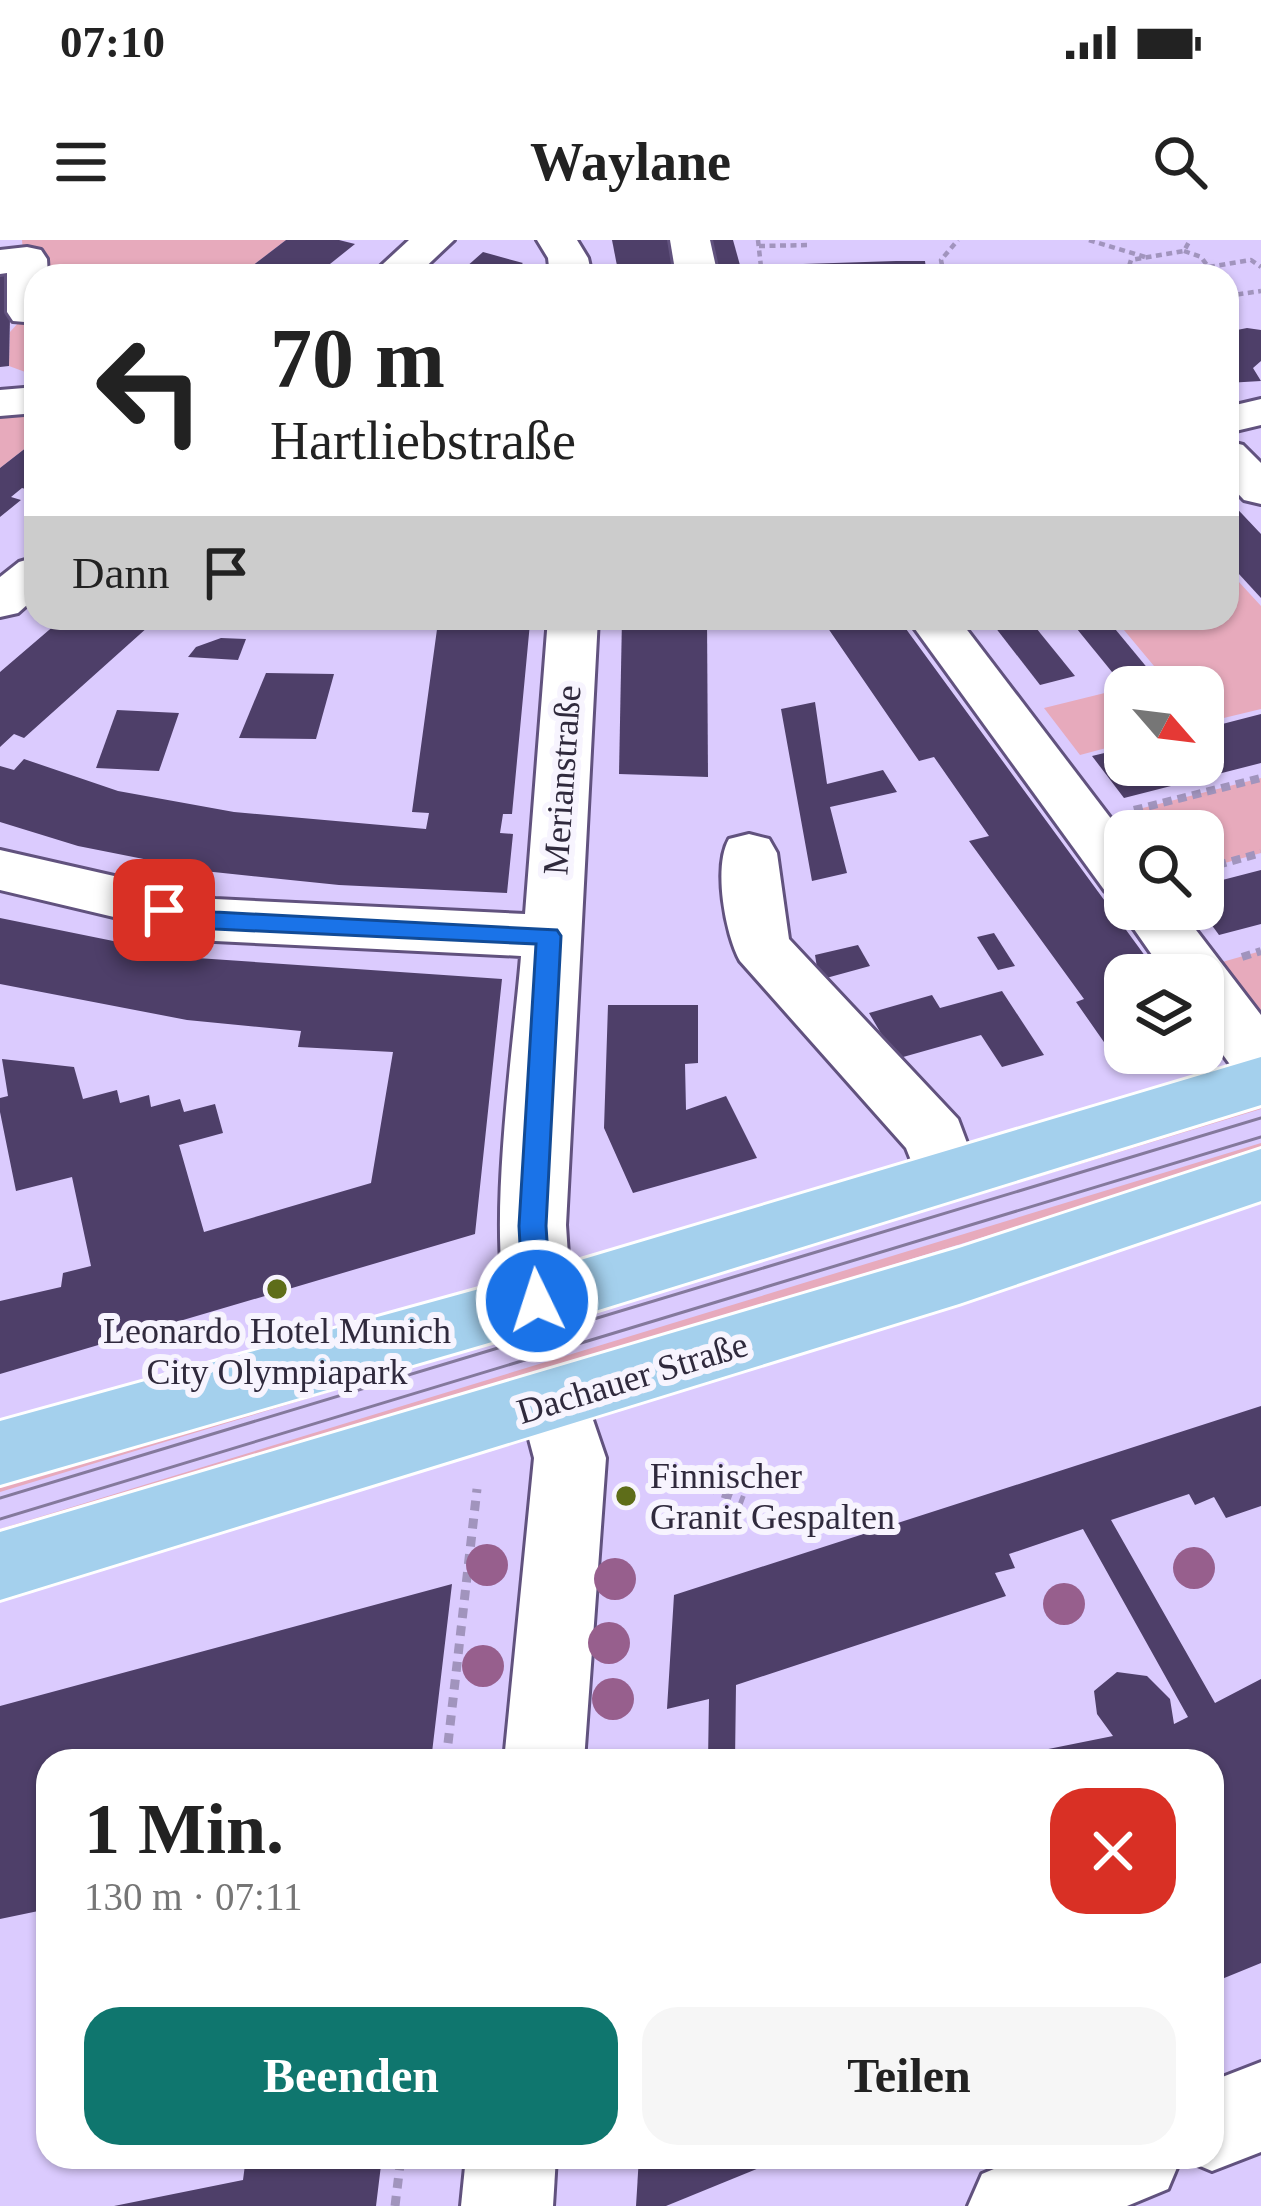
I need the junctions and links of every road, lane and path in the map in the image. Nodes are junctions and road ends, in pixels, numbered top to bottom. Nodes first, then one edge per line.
1 (434, 240) edge
2 (958, 240) edge
3 (1089, 240) edge
4 (1190, 240) edge
5 (759, 243) edge
6 (810, 245) dead end
7 (1184, 251) junction
8 (1146, 258) junction
9 (0, 262) edge
10 (28, 264) edge
11 (405, 264) edge
12 (942, 264) edge
13 (1128, 264) edge
14 (1207, 264) edge
15 (1227, 264) edge
16 (1261, 267) edge
17 (1239, 467) edge
18 (1261, 490) edge
19 (24, 582) edge
20 (0, 602) edge
21 (572, 630) edge
22 (941, 630) edge
23 (1261, 778) edge
24 (1085, 823) junction
25 (1104, 849) edge
26 (749, 853) dead end
27 (1261, 854) edge
28 (1224, 864) edge
29 (0, 870) edge
30 (549, 936) junction
31 (1224, 1010) edge
32 (1261, 1060) edge
33 (1261, 1081) edge
34 (947, 1175) junction
35 (1261, 1175) edge
36 (537, 1301) junction
37 (554, 1401) junction
38 (0, 1454) edge
39 (673, 1474) dead end
40 (477, 1490) dead end
41 (743, 1501) dead end
42 (0, 1567) edge
43 (447, 1749) edge
44 (545, 1749) edge
45 (1261, 2107) edge
46 (1224, 2121) edge
47 (400, 2169) edge
48 (511, 2169) edge
49 (1106, 2169) edge
50 (395, 2206) edge
51 (507, 2206) edge
52 (1014, 2206) edge

1 - 11 street
2 - 12 path
3 - 8 path
4 - 7 path
5 - 6 path
7 - 8 path
7 - 14 path
8 - 13 path
9 - 10 street
15 - 16 path
17 - 18 street
19 - 20 street
21 - 30 street, Merianstraße
22 - 24 street
23 - 24 path
24 - 25 street
26 - 34 street
27 - 28 path
29 - 30 street
30 - 36 street, Merianstraße
31 - 32 street
33 - 34 main road
34 - 36 main road
35 - 37 main road, Dachauer Straße
36 - 38 main road
37 - 42 main road, Dachauer Straße
37 - 44 street
39 - 41 path
40 - 43 path
45 - 46 street
47 - 50 path
48 - 51 street
49 - 52 street

